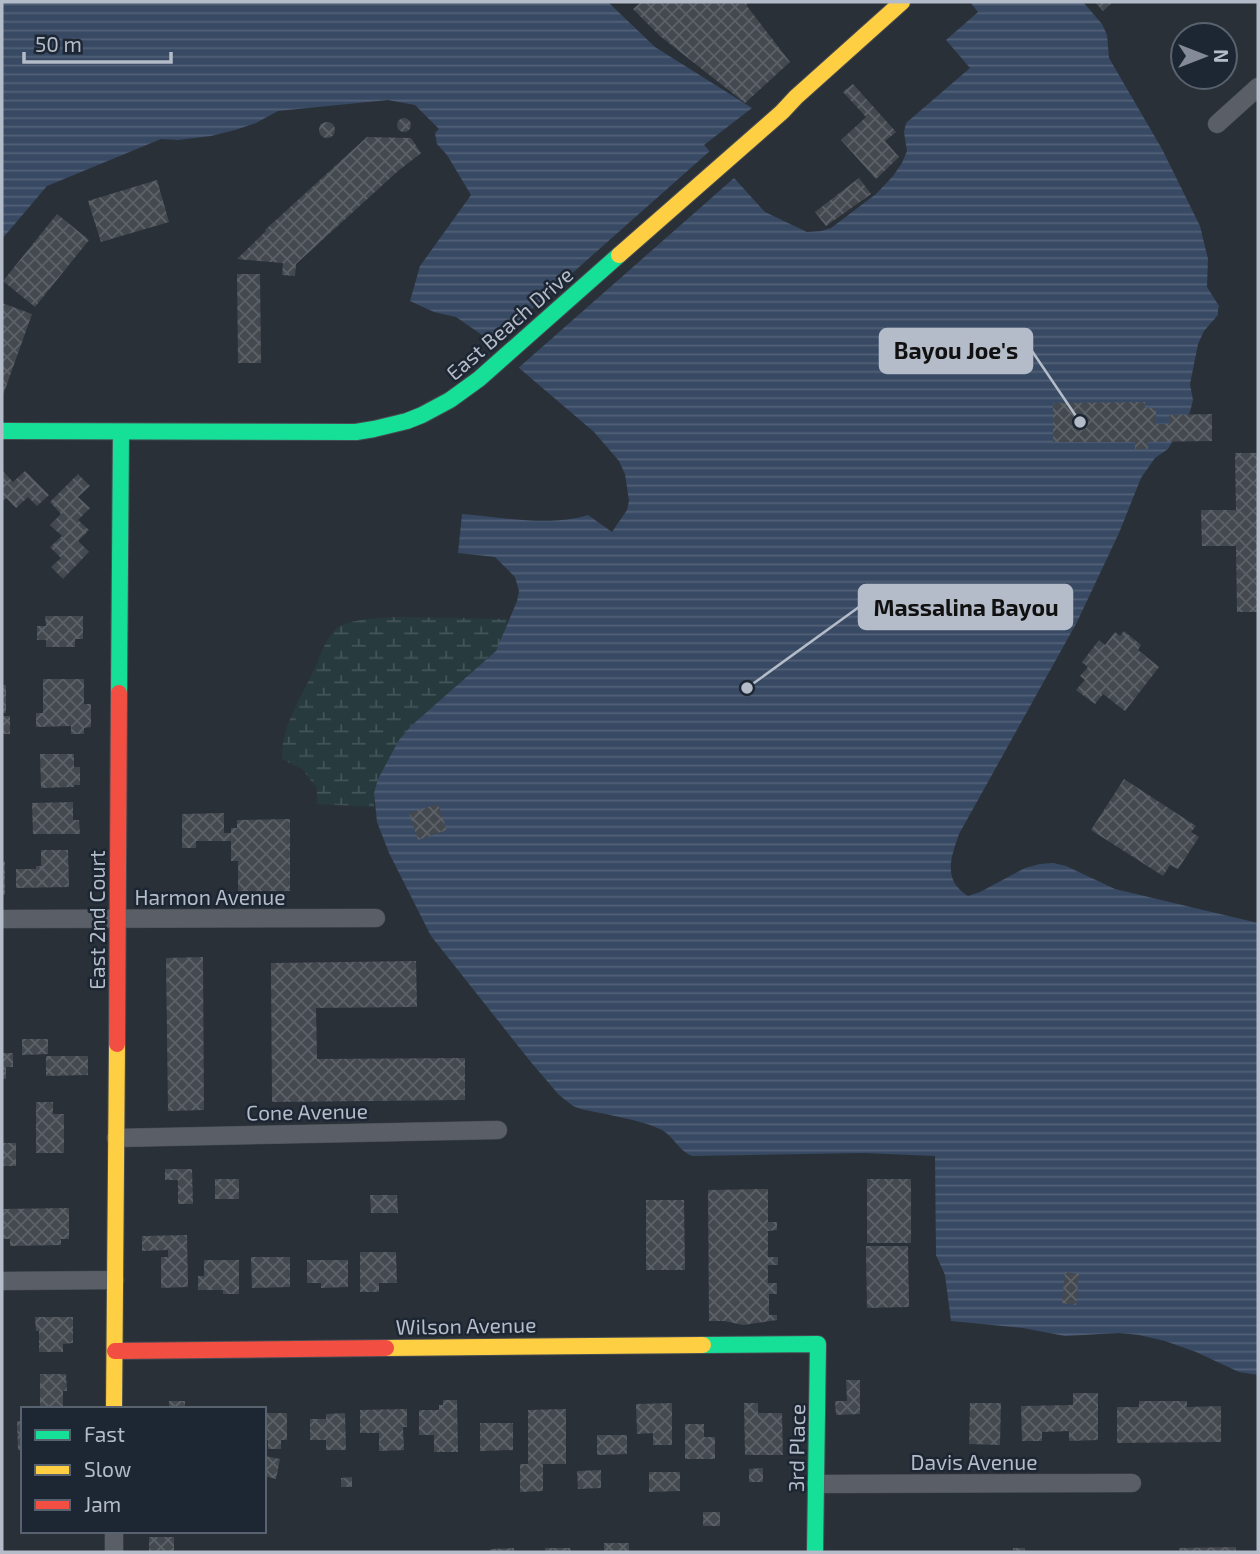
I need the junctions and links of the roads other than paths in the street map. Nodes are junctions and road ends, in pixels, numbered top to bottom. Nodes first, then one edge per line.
1 (902, 2) edge
2 (1258, 87) edge
3 (1217, 124) dead end
4 (2, 431) edge
5 (121, 432) junction
6 (119, 918) junction
7 (376, 918) dead end
8 (2, 919) edge
9 (498, 1129) dead end
10 (116, 1138) junction
11 (115, 1280) junction
12 (2, 1281) edge
13 (818, 1344) joint
14 (114, 1351) junction
15 (114, 1407) edge
16 (1132, 1483) dead end
17 (816, 1484) junction
18 (114, 1533) edge
19 (114, 1552) edge
20 (815, 1552) edge

1 - 5 street, East Beach Drive
2 - 3 street
4 - 5 street, East Beach Drive
5 - 6 street, East 2nd Court
6 - 7 street, Harmon Avenue
6 - 8 street, Harmon Avenue
6 - 10 street, East 2nd Court
9 - 10 street, Cone Avenue
10 - 11 street, East 2nd Court
11 - 12 street
11 - 14 street, East 2nd Court
13 - 14 street, Wilson Avenue
13 - 17 street, 3rd Place
14 - 15 street, East 2nd Court
16 - 17 street, Davis Avenue
17 - 20 street, 3rd Place
18 - 19 street

